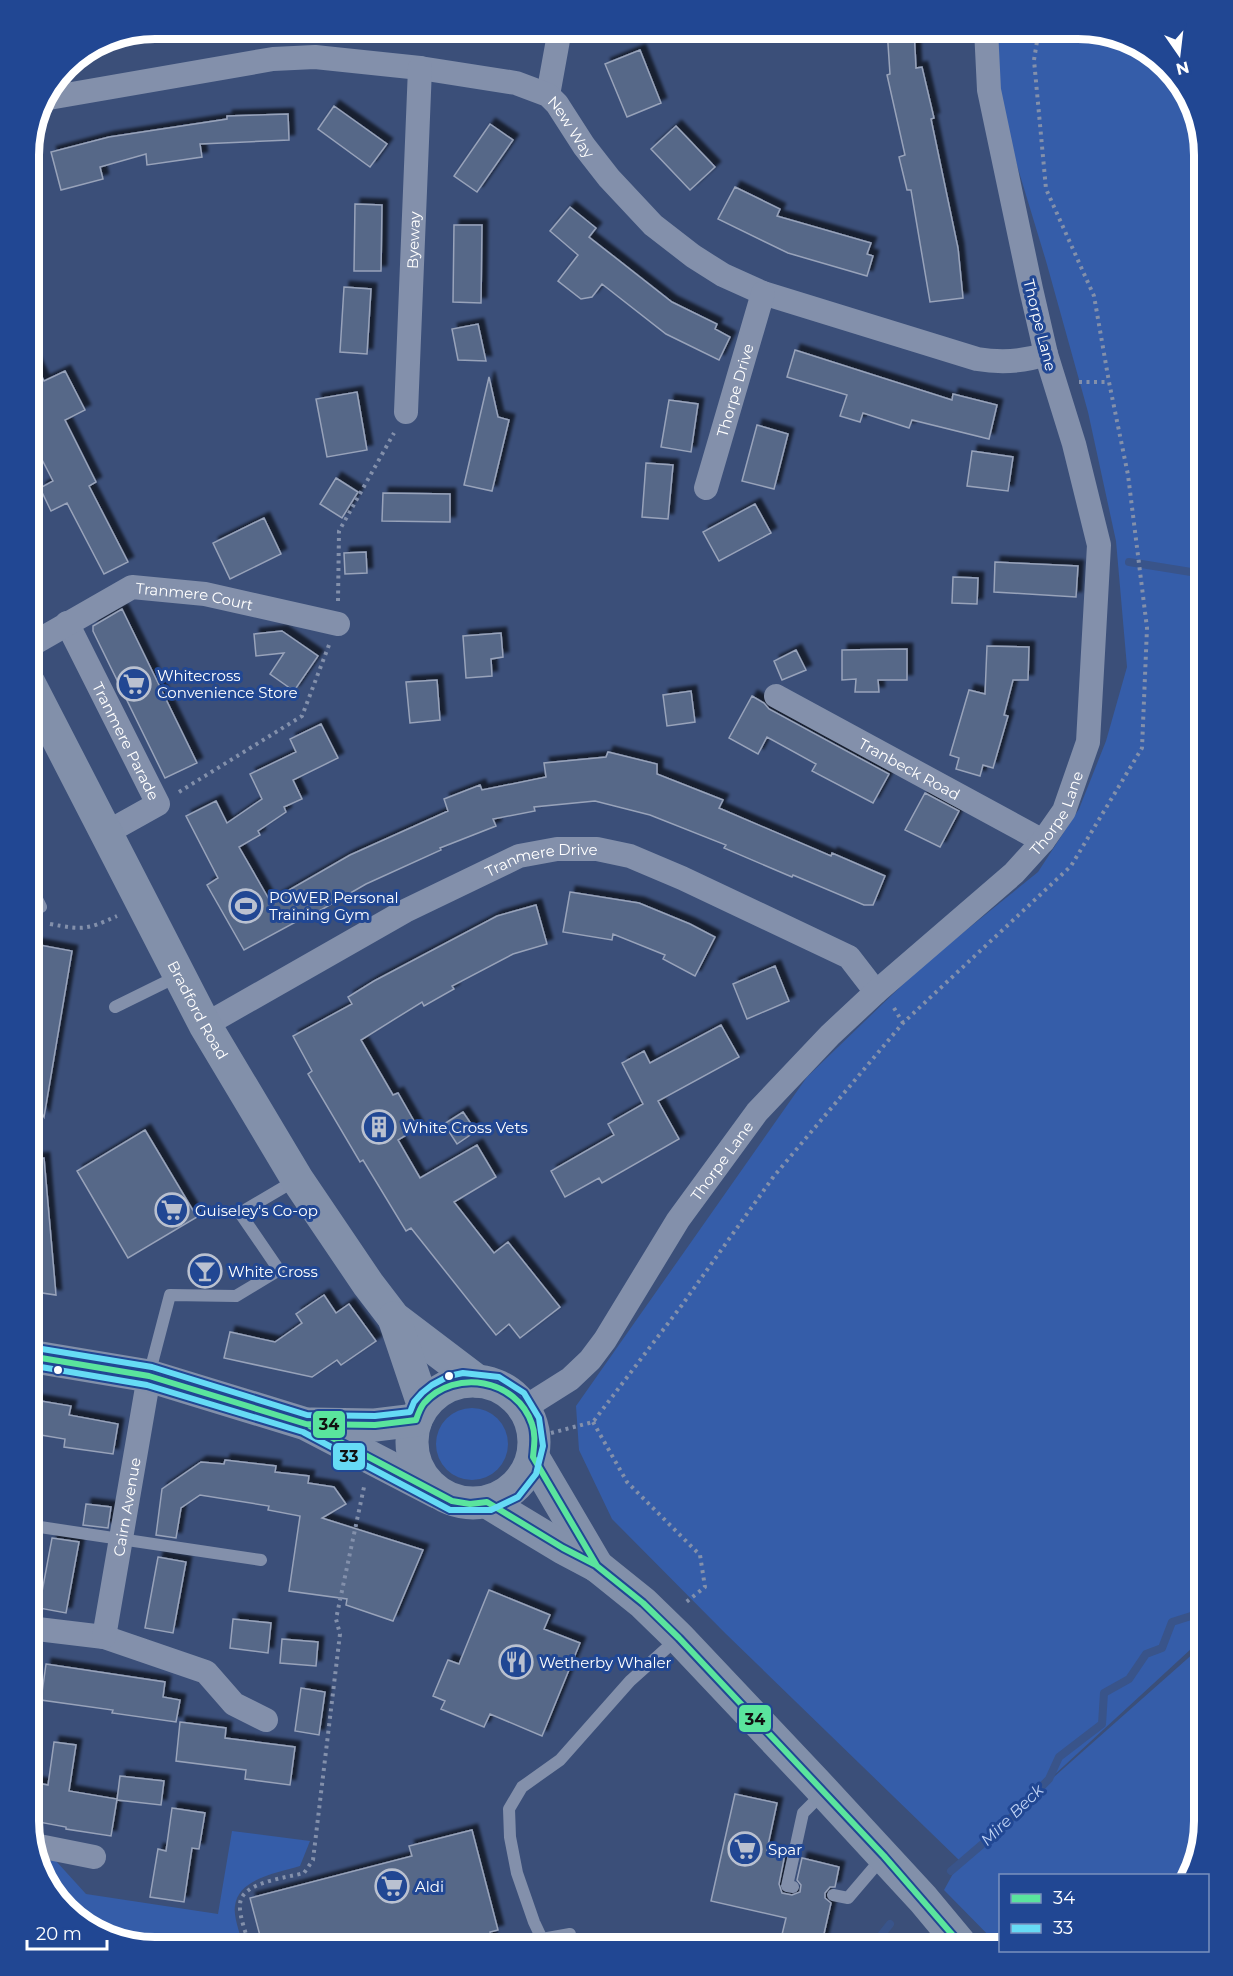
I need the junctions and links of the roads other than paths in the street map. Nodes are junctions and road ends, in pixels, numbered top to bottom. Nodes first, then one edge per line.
1 (558, 39) edge
2 (986, 39) edge
3 (420, 68) junction
4 (548, 95) junction
5 (54, 97) edge
6 (763, 293) junction
7 (1046, 354) junction
8 (406, 412) dead end
9 (706, 488) dead end
10 (68, 623) junction
11 (338, 624) dead end
12 (39, 640) edge
13 (776, 696) dead end
14 (39, 702) edge
15 (106, 833) junction
16 (1043, 841) junction
17 (39, 903) edge
18 (41, 907) dead end
19 (179, 975) junction
20 (876, 992) junction
21 (115, 1007) dead end
22 (205, 1025) junction
23 (297, 1179) junction
24 (394, 1318) junction
25 (39, 1358) edge
26 (149, 1376) junction
27 (477, 1381) junction
28 (420, 1412) junction
29 (306, 1424) junction
30 (531, 1434) junction
31 (437, 1492) junction
32 (487, 1502) junction
33 (40, 1527) dead end
34 (120, 1539) junction
35 (261, 1560) dead end
36 (597, 1566) junction
37 (39, 1629) edge
38 (671, 1630) junction
39 (104, 1637) junction
40 (266, 1720) dead end
41 (824, 1791) junction
42 (42, 1847) edge
43 (884, 1856) junction
44 (94, 1857) dead end
45 (793, 1887) dead end
46 (833, 1895) dead end
47 (570, 1934) dead end
48 (538, 1937) edge
49 (560, 1937) edge
50 (954, 1937) edge

1 - 4 street
2 - 7 street, Thorpe Lane
3 - 4 street, New Way
3 - 5 street, New Way
3 - 8 street, Byeway
4 - 6 street, New Way
6 - 7 street, New Way
6 - 9 street, Thorpe Drive
7 - 16 street, Thorpe Lane
10 - 11 street, Tranmere Court
10 - 12 street, Tranmere Court
10 - 15 street, Tranmere Parade
13 - 16 street, Tranbeck Road
14 - 15 main road, Bradford Road
15 - 19 main road, Bradford Road
16 - 20 street, Thorpe Lane
17 - 18 lane
19 - 21 lane
19 - 22 main road, Bradford Road
20 - 22 street, Tranmere Drive
20 - 30 street, Thorpe Lane
22 - 23 main road, Bradford Road
23 - 24 main road, Bradford Road
23 - 26 lane
24 - 27 main road, Bradford Road
24 - 28 main road, Bradford Road
25 - 26 main road
26 - 29 main road
26 - 34 street, Cairn Avenue
27 - 28 main road
27 - 30 main road
28 - 29 main road
28 - 31 main road
29 - 31 main road
30 - 32 main road
30 - 36 main road
31 - 32 main road
32 - 36 main road
33 - 34 lane
34 - 35 lane
34 - 39 street, Cairn Avenue
36 - 38 main road
37 - 39 street
38 - 41 main road
38 - 48 lane
39 - 40 street
41 - 43 main road
41 - 45 lane
42 - 44 street
43 - 46 lane
43 - 50 main road
47 - 49 lane

